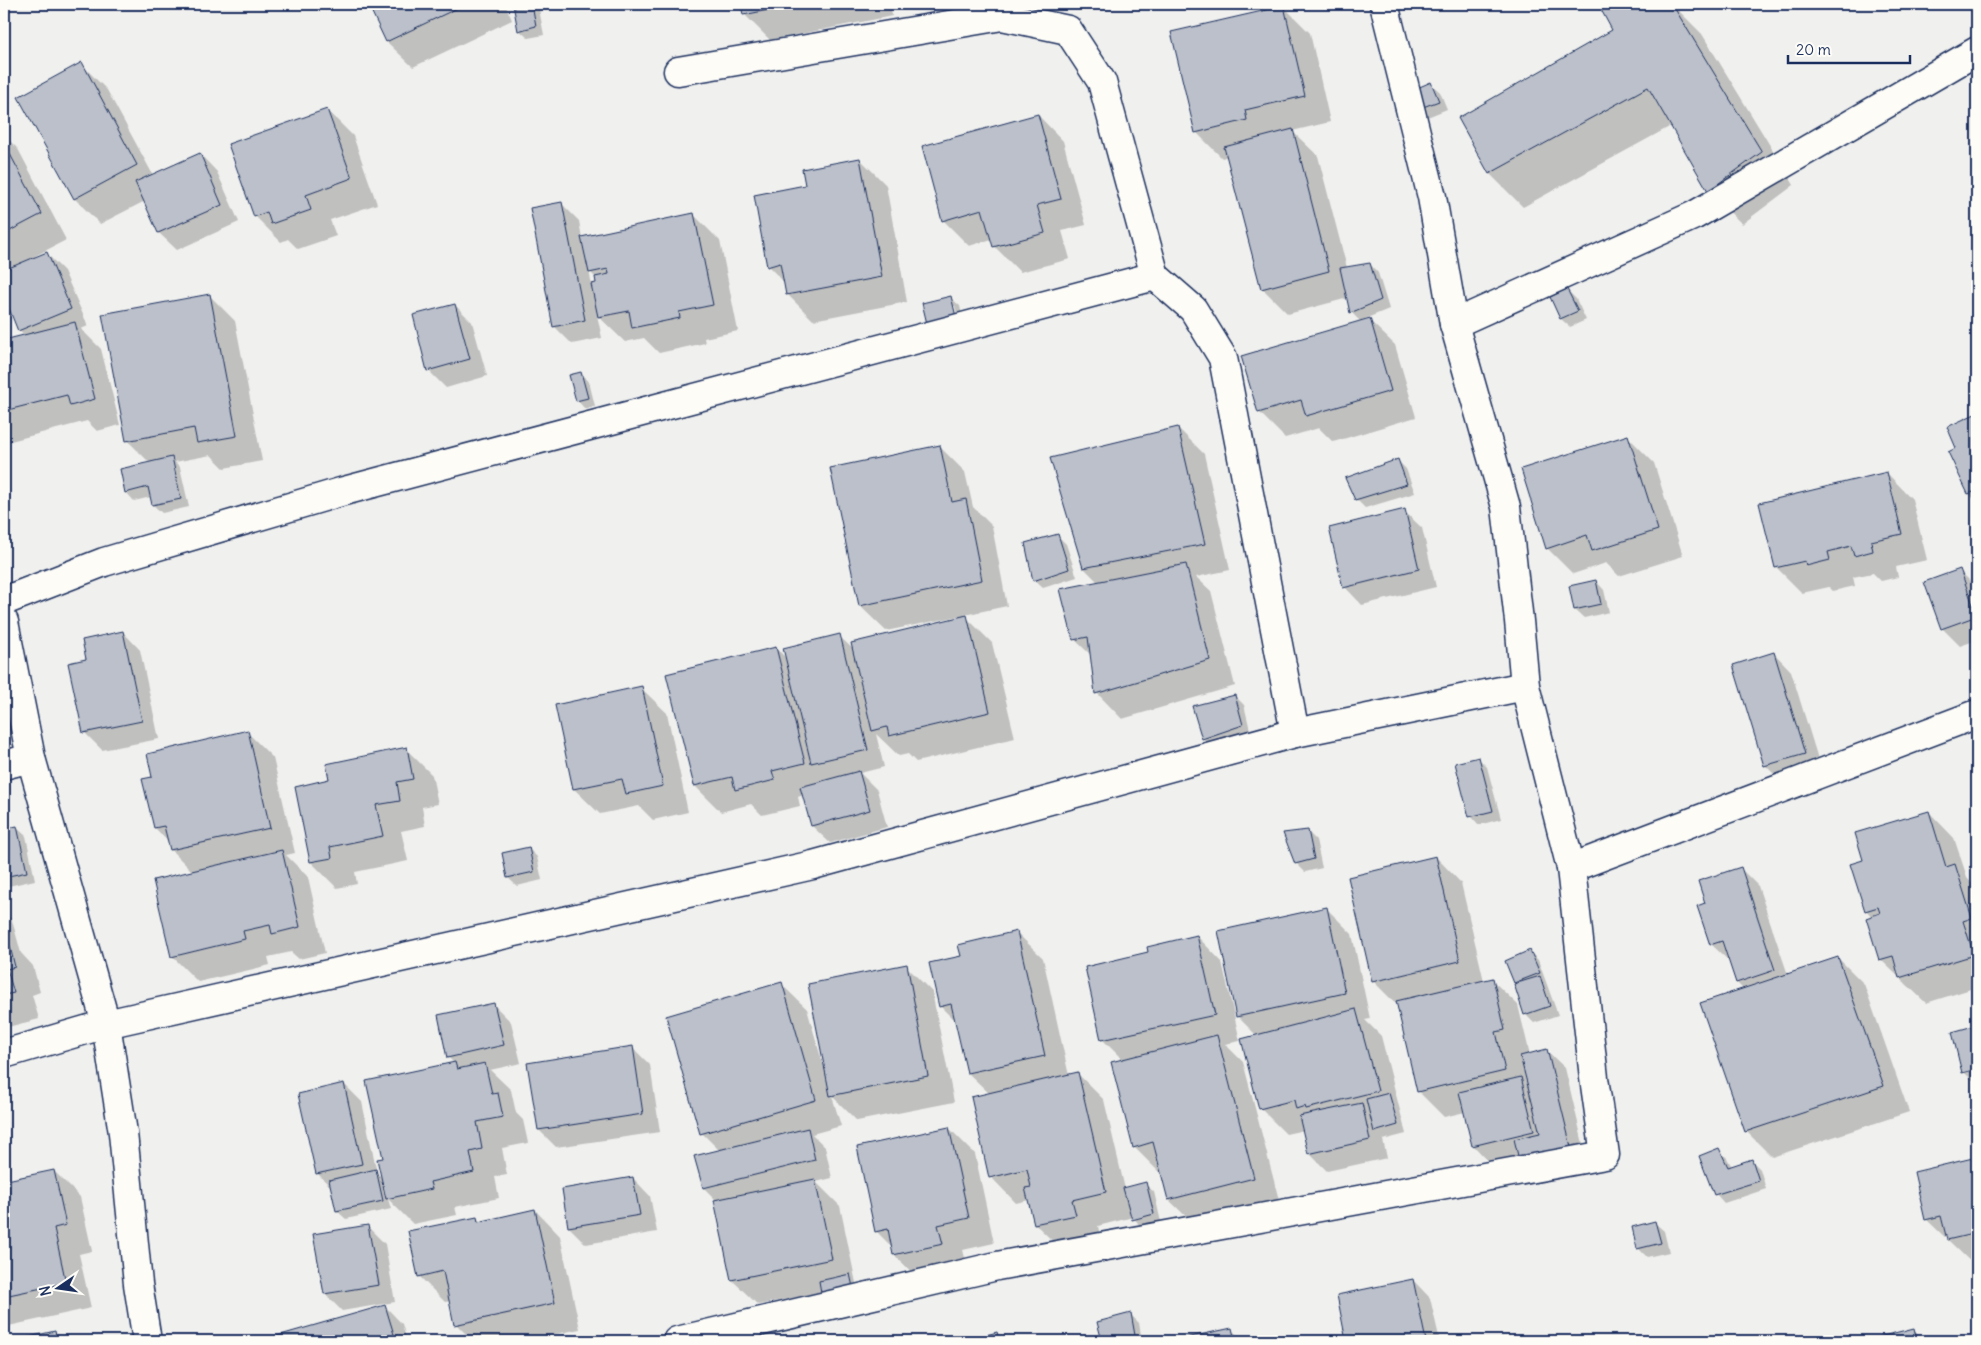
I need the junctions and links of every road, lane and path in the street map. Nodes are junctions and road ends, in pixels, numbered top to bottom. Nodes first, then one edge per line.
1 (1384, 4) edge
2 (1977, 51) edge
3 (678, 71) dead end
4 (1155, 276) junction
5 (1454, 324) junction
6 (4, 601) edge
7 (4, 622) edge
8 (1525, 686) junction
9 (1977, 714) edge
10 (1295, 733) junction
11 (31, 758) junction
12 (4, 765) edge
13 (1571, 868) junction
14 (106, 1024) junction
15 (4, 1054) edge
16 (147, 1341) edge
17 (677, 1341) edge

1 - 5 street
2 - 5 street
3 - 4 street
4 - 6 street
4 - 10 street
5 - 8 street
7 - 11 street
8 - 10 street
8 - 13 street
9 - 13 street
10 - 14 street
11 - 12 street
11 - 14 street
13 - 17 street
14 - 15 street
14 - 16 street

